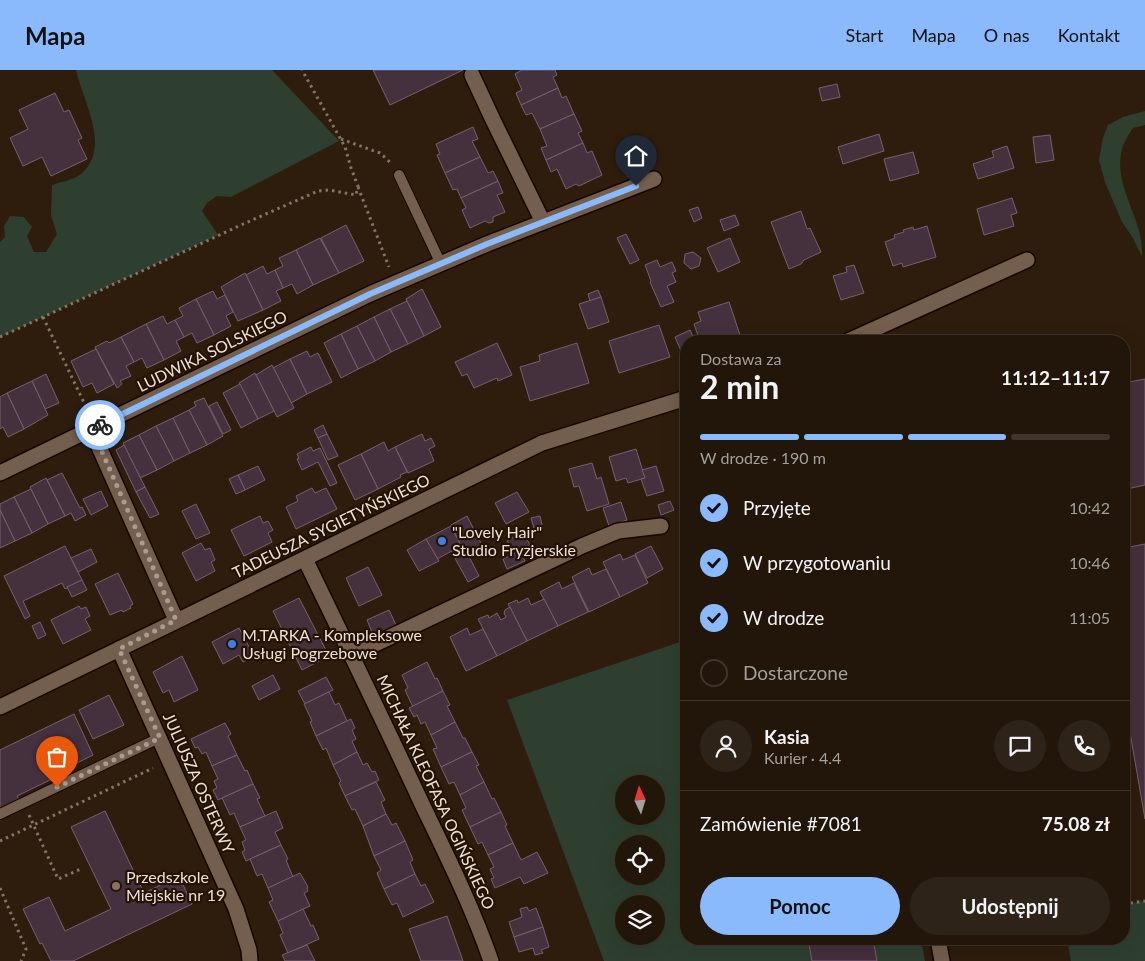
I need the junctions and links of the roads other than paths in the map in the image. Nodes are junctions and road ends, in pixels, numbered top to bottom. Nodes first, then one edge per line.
1 (472, 75) dead end
2 (397, 171) road end
3 (654, 179) dead end
4 (543, 222) junction
5 (1027, 260) dead end
6 (441, 264) junction
7 (861, 335) edge
8 (680, 400) edge
9 (94, 428) junction
10 (0, 473) edge
11 (661, 526) dead end
12 (305, 559) junction
13 (176, 620) junction
14 (119, 649) junction
15 (352, 655) junction
16 (0, 707) edge
17 (160, 738) junction
18 (0, 814) edge
19 (939, 945) edge
20 (250, 961) edge
21 (491, 961) edge
22 (942, 961) edge

1 - 4 street
2 - 6 lane
3 - 4 street, LUDWIKA SOLSKIEGO
4 - 6 street, LUDWIKA SOLSKIEGO
5 - 7 street
6 - 9 street, LUDWIKA SOLSKIEGO
8 - 12 street, TADEUSZA SYGIETYŃSKIEGO
9 - 10 street, LUDWIKA SOLSKIEGO
9 - 13 street
11 - 15 street
12 - 13 street, TADEUSZA SYGIETYŃSKIEGO
12 - 15 street, MICHAŁA KLEOFASA OGIŃSKIEGO
13 - 14 street, TADEUSZA SYGIETYŃSKIEGO
14 - 16 street, TADEUSZA SYGIETYŃSKIEGO
14 - 17 street, JULIUSZA OSTERWY
15 - 21 street, MICHAŁA KLEOFASA OGIŃSKIEGO
17 - 18 lane
17 - 20 street, JULIUSZA OSTERWY
19 - 22 street

